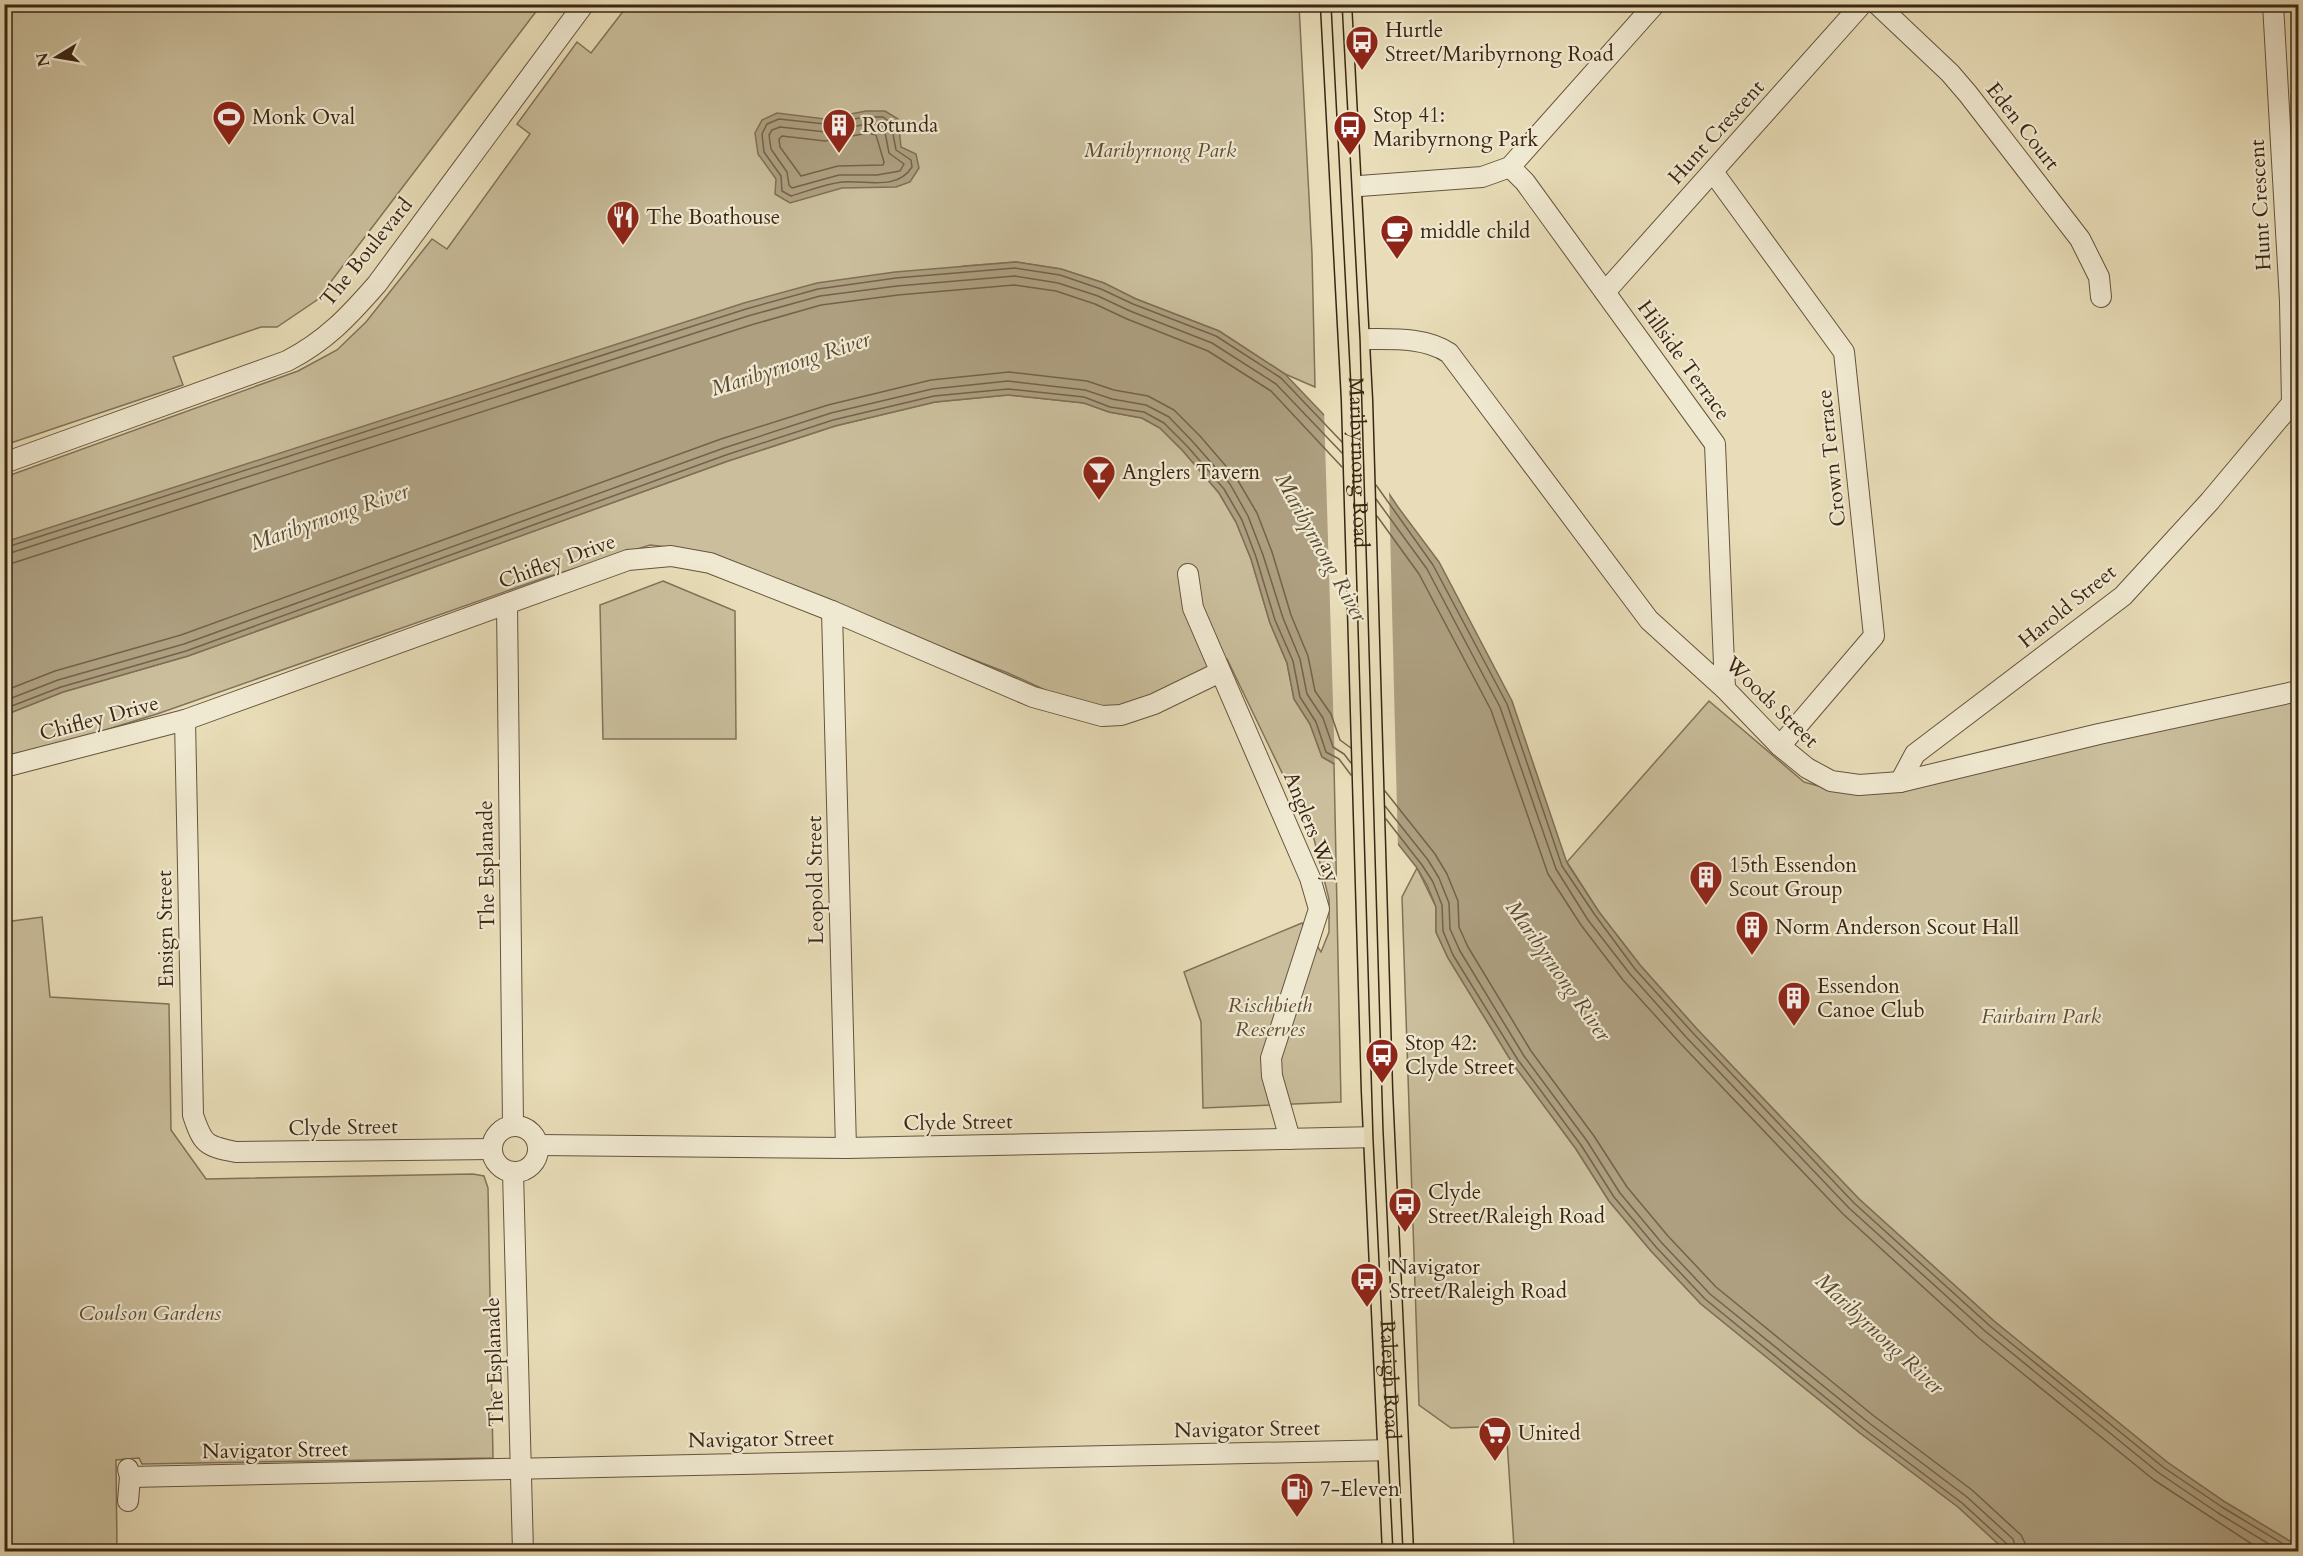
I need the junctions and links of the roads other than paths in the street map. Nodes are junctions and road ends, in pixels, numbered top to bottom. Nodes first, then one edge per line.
1 (584, 4) edge
2 (1336, 4) edge
3 (1655, 4) edge
4 (1862, 4) edge
5 (1877, 4) edge
6 (2273, 4) edge
7 (1510, 167) junction
8 (1713, 172) junction
9 (1346, 187) junction
10 (1605, 292) junction
11 (2101, 297) dead end
12 (1354, 339) junction
13 (2295, 400) edge
14 (4, 463) edge
15 (1188, 574) dead end
16 (507, 604) junction
17 (832, 611) junction
18 (1220, 672) junction
19 (1725, 689) junction
20 (2298, 691) edge
21 (185, 720) junction
22 (1780, 746) junction
23 (4, 767) edge
24 (1900, 782) junction
25 (513, 1125) junction
26 (200, 1136) joint
27 (1378, 1137) junction
28 (1290, 1139) junction
29 (538, 1145) junction
30 (846, 1148) junction
31 (492, 1149) junction
32 (513, 1172) junction
33 (1393, 1450) junction
34 (521, 1468) junction
35 (129, 1501) dead end
36 (523, 1551) edge
37 (1398, 1551) edge

1 - 14 street, The Boulevard
2 - 9 main road, Maribyrnong Road
3 - 7 street
4 - 8 street, Hunt Crescent
5 - 11 street, Eden Court
6 - 13 street, Hunt Crescent
7 - 9 street
7 - 10 street, Hillside Terrace
8 - 10 street, Hunt Crescent
8 - 22 street, Crown Terrace
9 - 12 main road, Maribyrnong Road
10 - 19 street, Hillside Terrace
12 - 19 street, Woods Street
12 - 27 main road, Maribyrnong Road
13 - 24 street, Harold Street
15 - 18 street, Anglers Way
16 - 17 street, Chifley Drive
16 - 21 street, Chifley Drive
16 - 25 street, The Esplanade
17 - 18 street, Chifley Drive
17 - 30 street, Leopold Street
18 - 28 street, Anglers Way
19 - 22 street, Woods Street
20 - 24 street, Woods Street
21 - 23 street, Chifley Drive
21 - 26 street, Ensign Street
22 - 24 street, Woods Street
25 - 29 street
25 - 31 street
26 - 31 street, Clyde Street
27 - 28 street, Clyde Street
27 - 33 main road, Raleigh Road
28 - 30 street, Clyde Street
29 - 30 street, Clyde Street
29 - 32 street
31 - 32 street
32 - 34 street, The Esplanade
33 - 34 street, Navigator Street
33 - 37 main road, Raleigh Road
34 - 35 street, Navigator Street
34 - 36 street, The Esplanade

